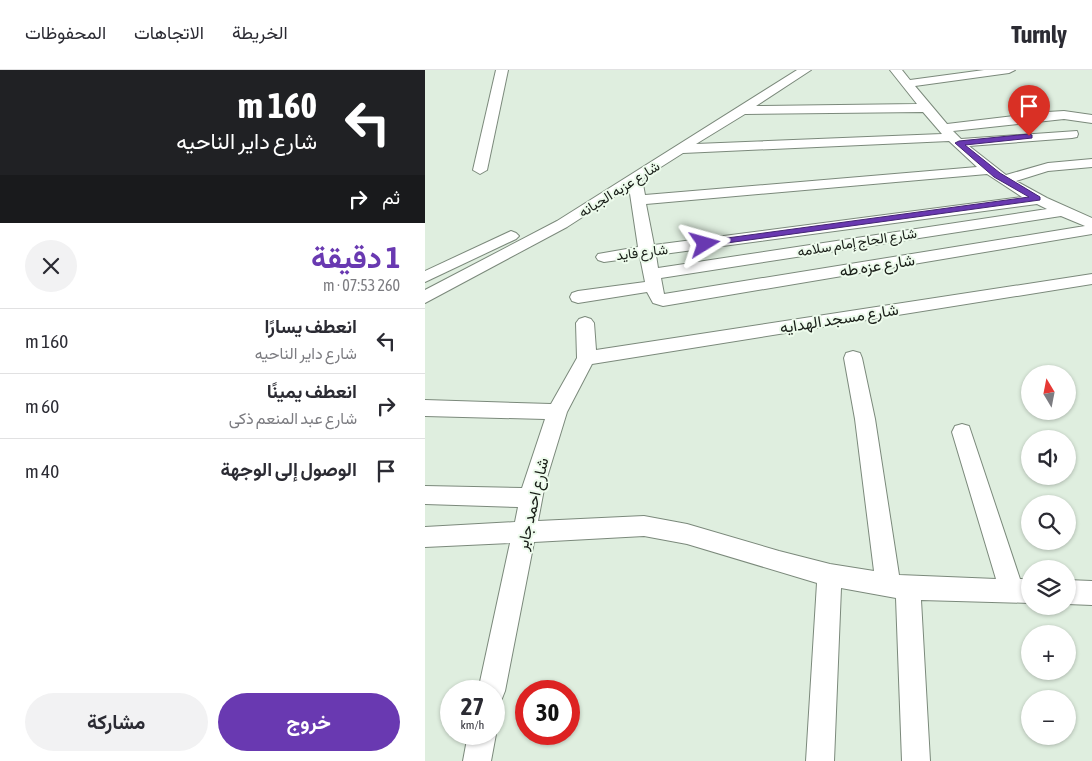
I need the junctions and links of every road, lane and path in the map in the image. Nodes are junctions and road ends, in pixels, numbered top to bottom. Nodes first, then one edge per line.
1 (502, 70) edge
2 (787, 70) edge
3 (805, 70) edge
4 (896, 70) edge
5 (1009, 70) edge
6 (907, 84) junction
7 (923, 100) junction
8 (737, 108) junction
9 (1092, 119) edge
10 (1072, 134) dead end
11 (952, 136) junction
12 (676, 147) junction
13 (1092, 162) edge
14 (480, 170) dead end
15 (990, 170) junction
16 (635, 179) junction
17 (1006, 180) junction
18 (1037, 199) junction
19 (638, 200) junction
20 (1062, 211) junction
21 (548, 217) junction
22 (1092, 223) edge
23 (562, 224) junction
24 (1092, 229) edge
25 (647, 252) junction
26 (604, 257) dead end
27 (425, 277) edge
28 (1092, 279) edge
29 (656, 287) junction
30 (425, 297) edge
31 (578, 297) dead end
32 (585, 323) dead end
33 (586, 358) junction
34 (853, 358) dead end
35 (425, 408) edge
36 (557, 412) junction
37 (962, 432) dead end
38 (425, 495) edge
39 (531, 498) junction
40 (525, 531) junction
41 (425, 537) edge
42 (830, 575) junction
43 (898, 587) junction
44 (1021, 591) edge
45 (1076, 592) edge
46 (1092, 593) edge
47 (493, 680) edge
48 (481, 745) edge
49 (477, 761) edge
50 (820, 761) edge
51 (916, 761) edge

1 - 14 street
2 - 8 street, شارع عزبه الجبانه
3 - 8 street, شارع عزبه الجبانه
4 - 6 street
5 - 6 street
6 - 7 street
7 - 8 street
7 - 11 street
8 - 12 street, شارع عزبه الجبانه
9 - 11 street
10 - 11 street
11 - 12 street
11 - 15 street
12 - 16 street, شارع عزبه الجبانه
12 - 21 street, شارع عزبه الجبانه
13 - 17 street
15 - 17 street
15 - 19 street
16 - 19 street
16 - 23 street, شارع عزبه الجبانه
17 - 18 street
18 - 20 street
18 - 25 street, شارع فايد
19 - 25 street
20 - 22 street
20 - 29 street, شارع الحاج إمام سلامه
21 - 23 street
21 - 27 street, شارع عزبه الجبانه
23 - 30 street, شارع عزبه الجبانه
24 - 29 street, شارع عزه طه
25 - 26 street, شارع فايد
25 - 29 street
28 - 33 street, شارع مسجد الهدايه
29 - 31 street
32 - 33 street, شارع احمد جابر
33 - 36 street, شارع احمد جابر
34 - 43 street
35 - 36 street
36 - 39 street, شارع احمد جابر
37 - 44 street
38 - 39 street
39 - 40 street, شارع احمد جابر
40 - 41 street
40 - 42 street
40 - 47 street, شارع احمد جابر
42 - 43 street
42 - 50 street
43 - 44 street
43 - 51 street
45 - 46 street
48 - 49 street

